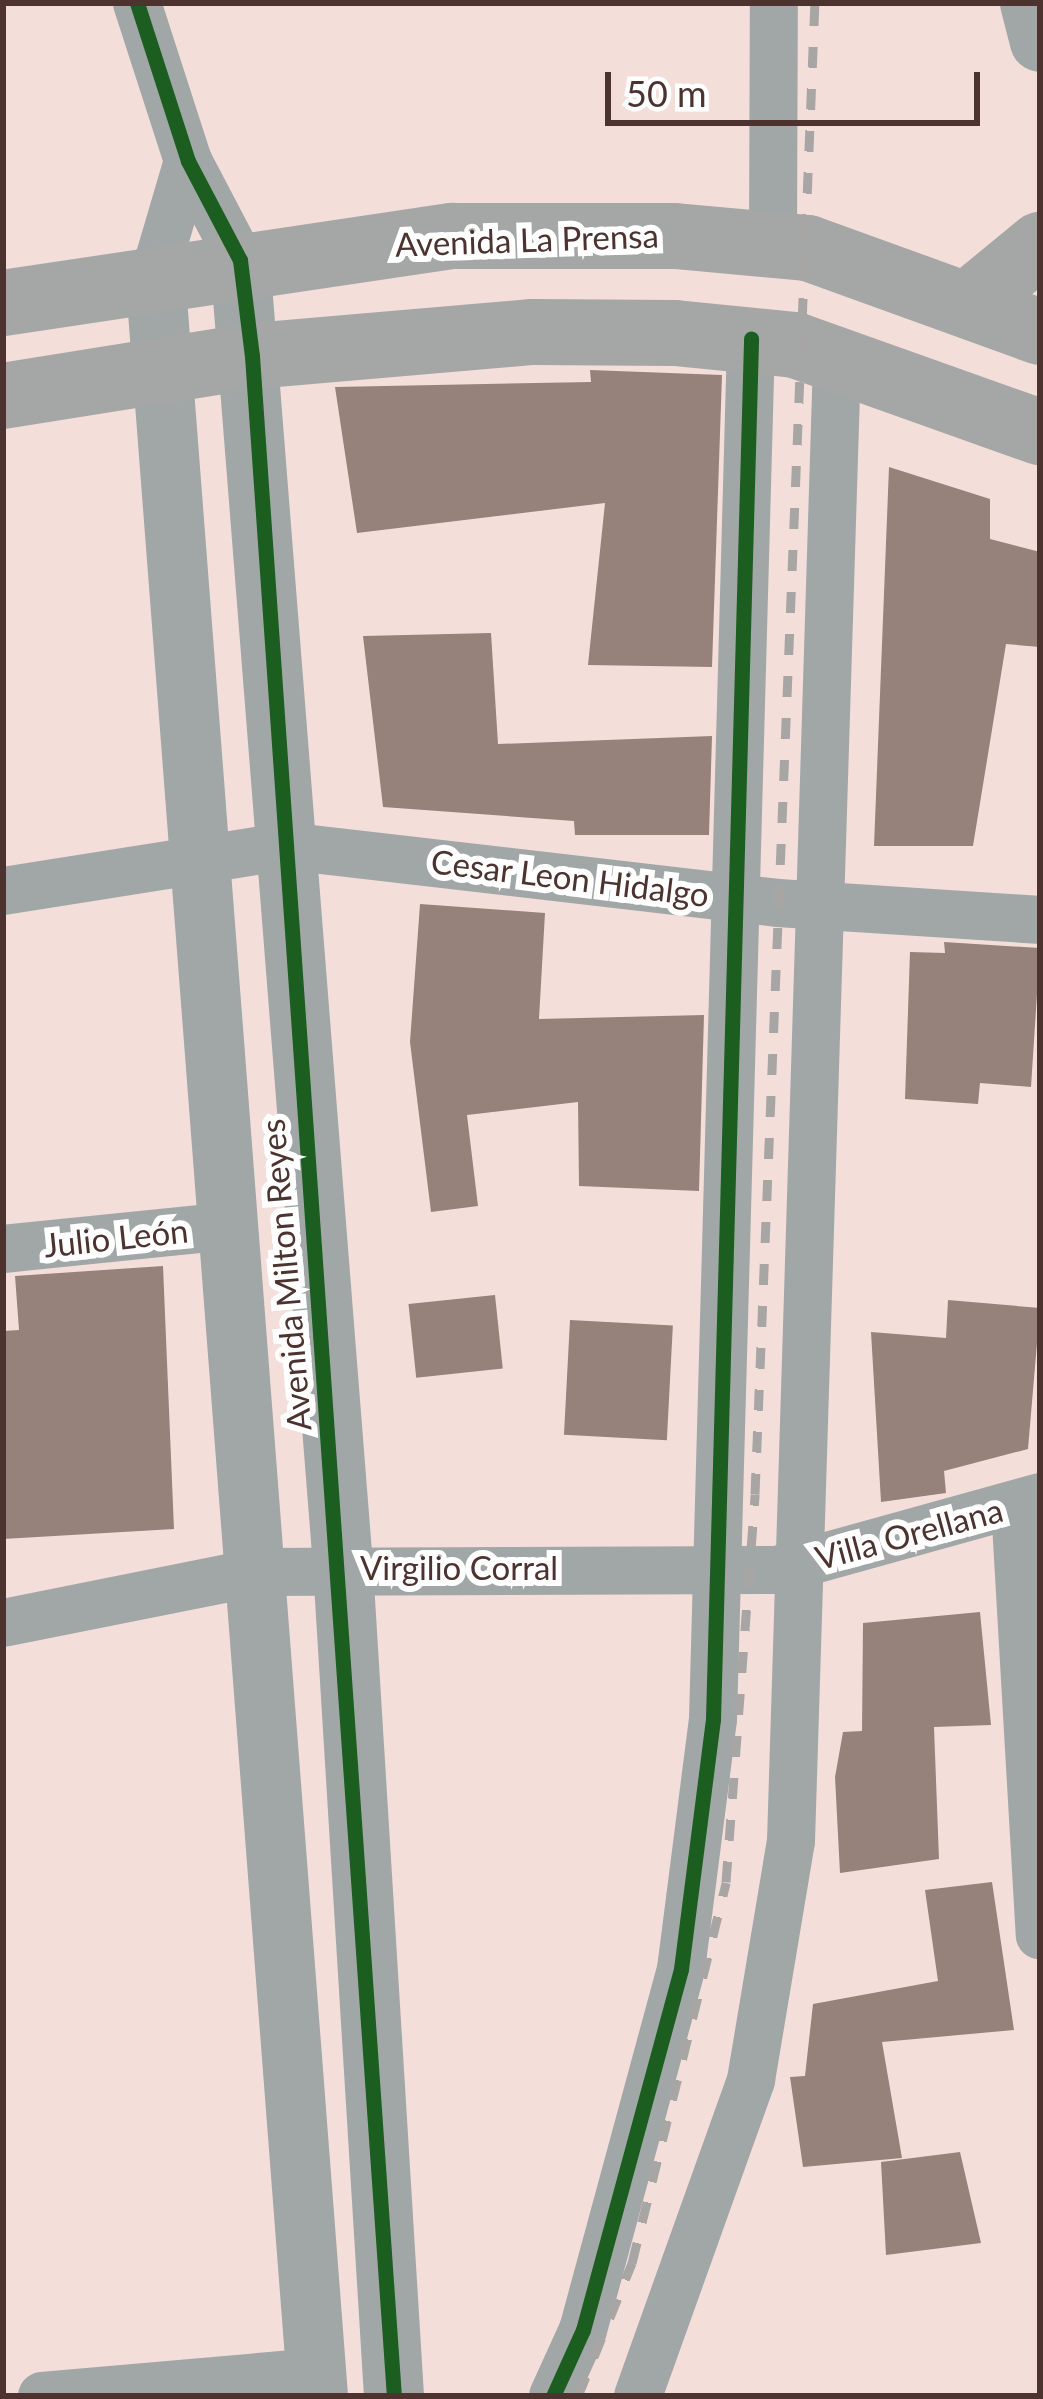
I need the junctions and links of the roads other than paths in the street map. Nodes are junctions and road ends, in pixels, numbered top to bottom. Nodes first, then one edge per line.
1 (137, 3) edge
2 (774, 3) edge
3 (1030, 3) edge
4 (1040, 42) edge
5 (188, 161) junction
6 (772, 244) junction
7 (1040, 245) edge
8 (240, 260) junction
9 (154, 274) junction
10 (973, 300) junction
11 (3, 303) edge
12 (1040, 332) edge
13 (751, 339) junction
14 (252, 356) junction
15 (837, 358) junction
16 (161, 368) junction
17 (3, 396) edge
18 (1040, 432) edge
19 (245, 847) junction
20 (3, 891) edge
21 (738, 898) junction
22 (825, 901) junction
23 (1040, 920) edge
24 (228, 1226) junction
25 (3, 1250) edge
26 (1028, 1502) edge
27 (792, 1566) junction
28 (343, 1568) junction
29 (715, 1570) junction
30 (258, 1572) junction
31 (3, 1623) edge
32 (1040, 1935) edge
33 (317, 2384) edge
34 (42, 2396) edge
35 (394, 2396) edge
36 (553, 2396) edge
37 (638, 2396) edge

1 - 5 street
2 - 6 street
3 - 4 street
5 - 8 street, Avenida Milton Reyes
5 - 9 street, Avenida Milton Reyes
6 - 8 main road, Avenida La Prensa
6 - 10 main road, Avenida La Prensa
7 - 10 main road
8 - 9 main road, Avenida La Prensa
8 - 14 street, Avenida Milton Reyes
9 - 11 main road, Avenida La Prensa
9 - 16 street, Avenida Milton Reyes
10 - 12 main road, Avenida La Prensa
13 - 14 main road
13 - 15 main road
13 - 21 street
14 - 16 main road
14 - 19 street, Avenida Milton Reyes
15 - 18 main road
15 - 22 street
16 - 17 main road
16 - 19 street, Avenida Milton Reyes
19 - 20 street, Cesar Leon Hidalgo
19 - 21 street, Cesar Leon Hidalgo
19 - 24 street, Avenida Milton Reyes
19 - 28 street, Avenida Milton Reyes
21 - 22 street, Cesar Leon Hidalgo
21 - 29 street
22 - 23 street, Cesar Leon Hidalgo
22 - 27 street
24 - 25 street, Julio León
24 - 30 street, Avenida Milton Reyes
26 - 27 street, Villa Orellana
26 - 32 street
27 - 29 street, Virgilio Corral
27 - 37 street
28 - 29 street, Virgilio Corral
28 - 30 street, Virgilio Corral
28 - 35 street, Avenida Milton Reyes
29 - 36 street
30 - 31 street, Virgilio Corral
30 - 33 street, Avenida Milton Reyes
33 - 34 street

